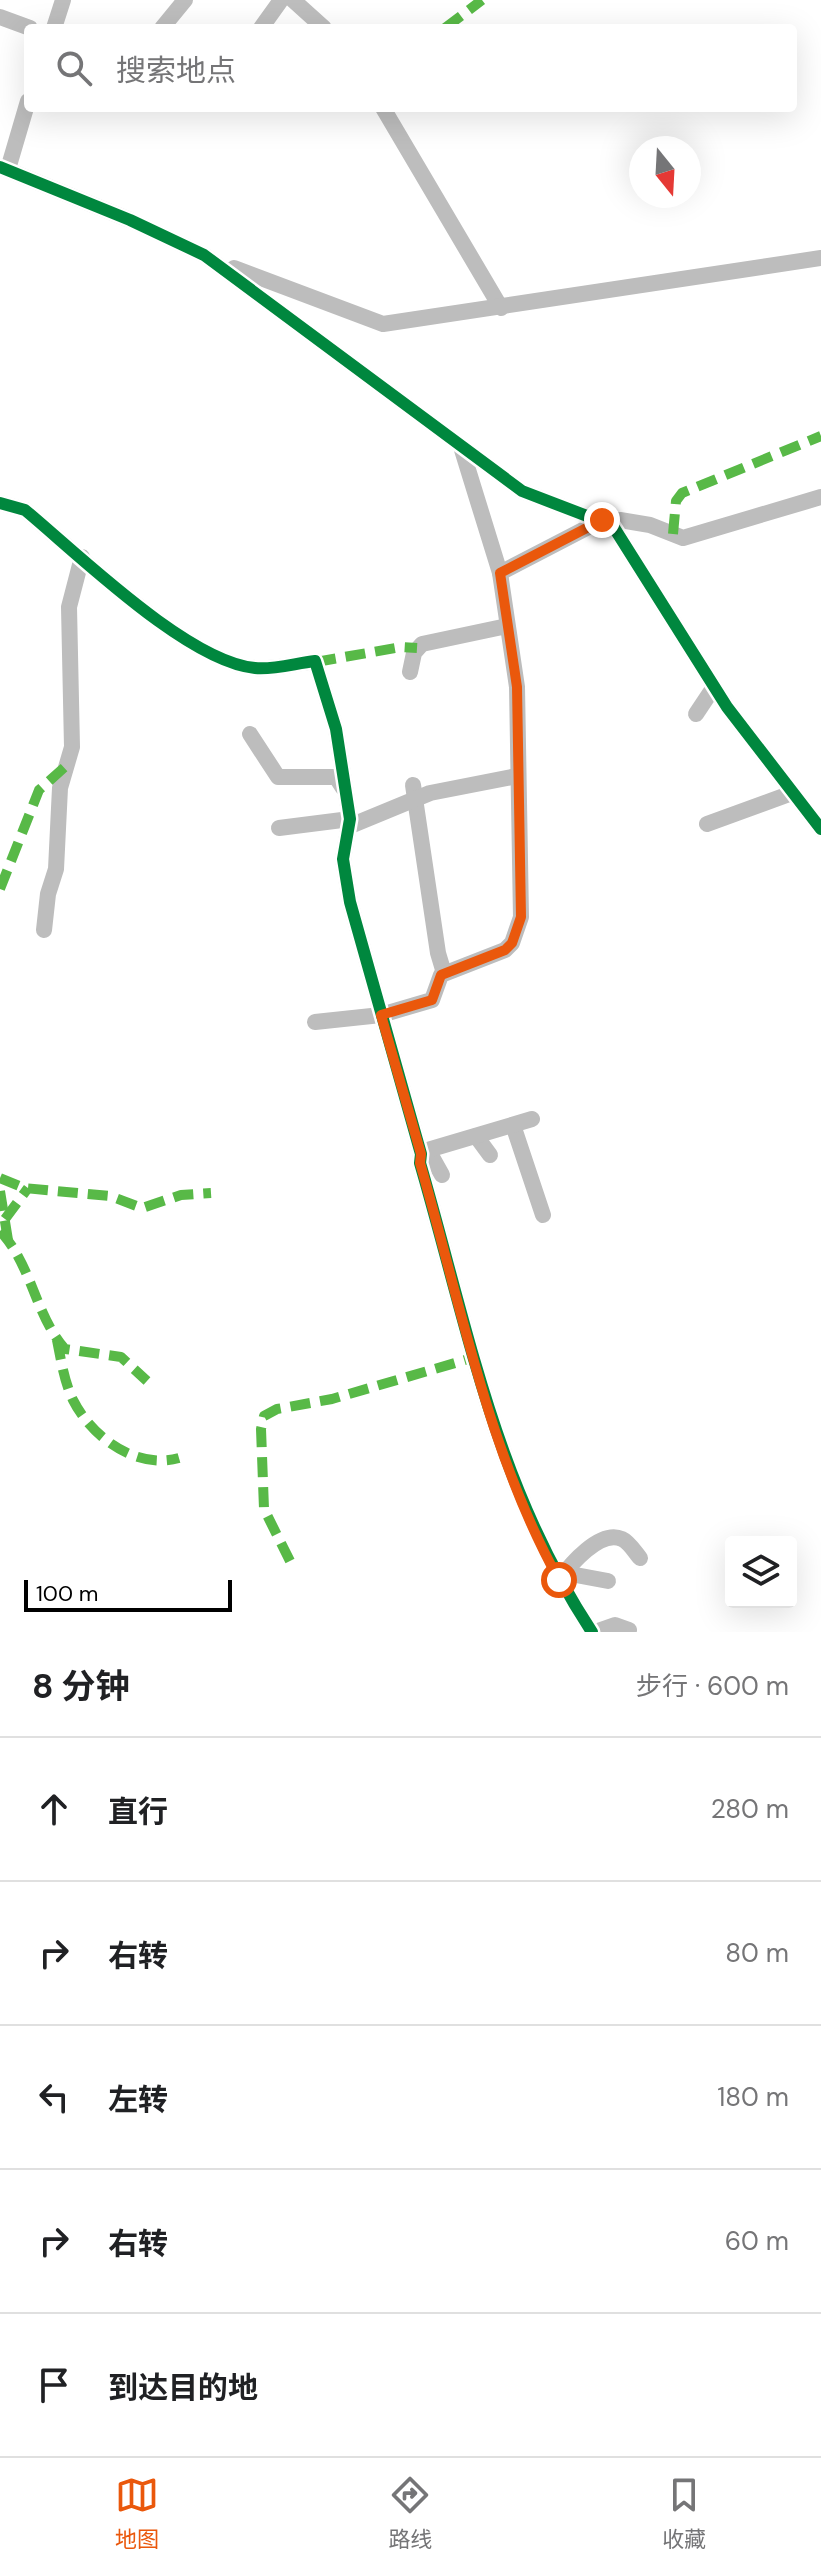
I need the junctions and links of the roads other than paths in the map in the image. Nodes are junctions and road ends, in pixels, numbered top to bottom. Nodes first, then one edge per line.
1 (63, 0) edge
2 (185, 0) edge
3 (281, 0) edge
4 (293, 0) edge
5 (0, 17) edge
6 (55, 24) edge
7 (165, 24) edge
8 (264, 24) edge
9 (320, 24) edge
10 (24, 26) edge
11 (24, 112) edge
12 (385, 112) edge
13 (4, 168) edge
14 (204, 255) junction
15 (821, 258) edge
16 (501, 308) junction
17 (462, 450) junction
18 (821, 498) edge
19 (0, 503) edge
20 (608, 523) junction
21 (82, 557) junction
22 (500, 573) junction
23 (507, 626) junction
24 (410, 672) dead end
25 (714, 687) junction
26 (696, 714) dead end
27 (250, 734) dead end
28 (517, 776) junction
29 (344, 789) junction
30 (414, 792) junction
31 (792, 793) junction
32 (350, 822) junction
33 (707, 824) dead end
34 (279, 828) dead end
35 (821, 829) edge
36 (44, 930) dead end
37 (444, 973) junction
38 (381, 1015) junction
39 (315, 1022) dead end
40 (532, 1119) dead end
41 (513, 1125) junction
42 (476, 1136) junction
43 (424, 1151) junction
44 (490, 1155) dead end
45 (442, 1175) dead end
46 (543, 1215) dead end
47 (640, 1558) dead end
48 (562, 1576) junction
49 (608, 1581) dead end
50 (629, 1630) dead end
51 (594, 1632) edge

1 - 6 street
2 - 7 street
3 - 8 street
4 - 9 street
5 - 10 street
11 - 13 street
12 - 16 street
13 - 14 street
14 - 16 street
14 - 17 street
15 - 16 street
17 - 20 street
17 - 22 street
18 - 20 street
19 - 21 street
20 - 22 street
20 - 25 street
21 - 29 street
21 - 36 street
22 - 23 street
23 - 24 street
23 - 28 street
25 - 26 street
25 - 31 street
27 - 29 street
28 - 30 street
28 - 37 street
29 - 32 street
30 - 32 street
30 - 37 street
31 - 33 street
31 - 35 street
32 - 34 street
32 - 38 street
37 - 38 street
38 - 39 street
38 - 43 street
40 - 41 street
41 - 42 street
41 - 46 street
42 - 43 street
42 - 44 street
43 - 45 street
43 - 48 street
47 - 48 street
48 - 49 street
48 - 51 street
50 - 51 street

